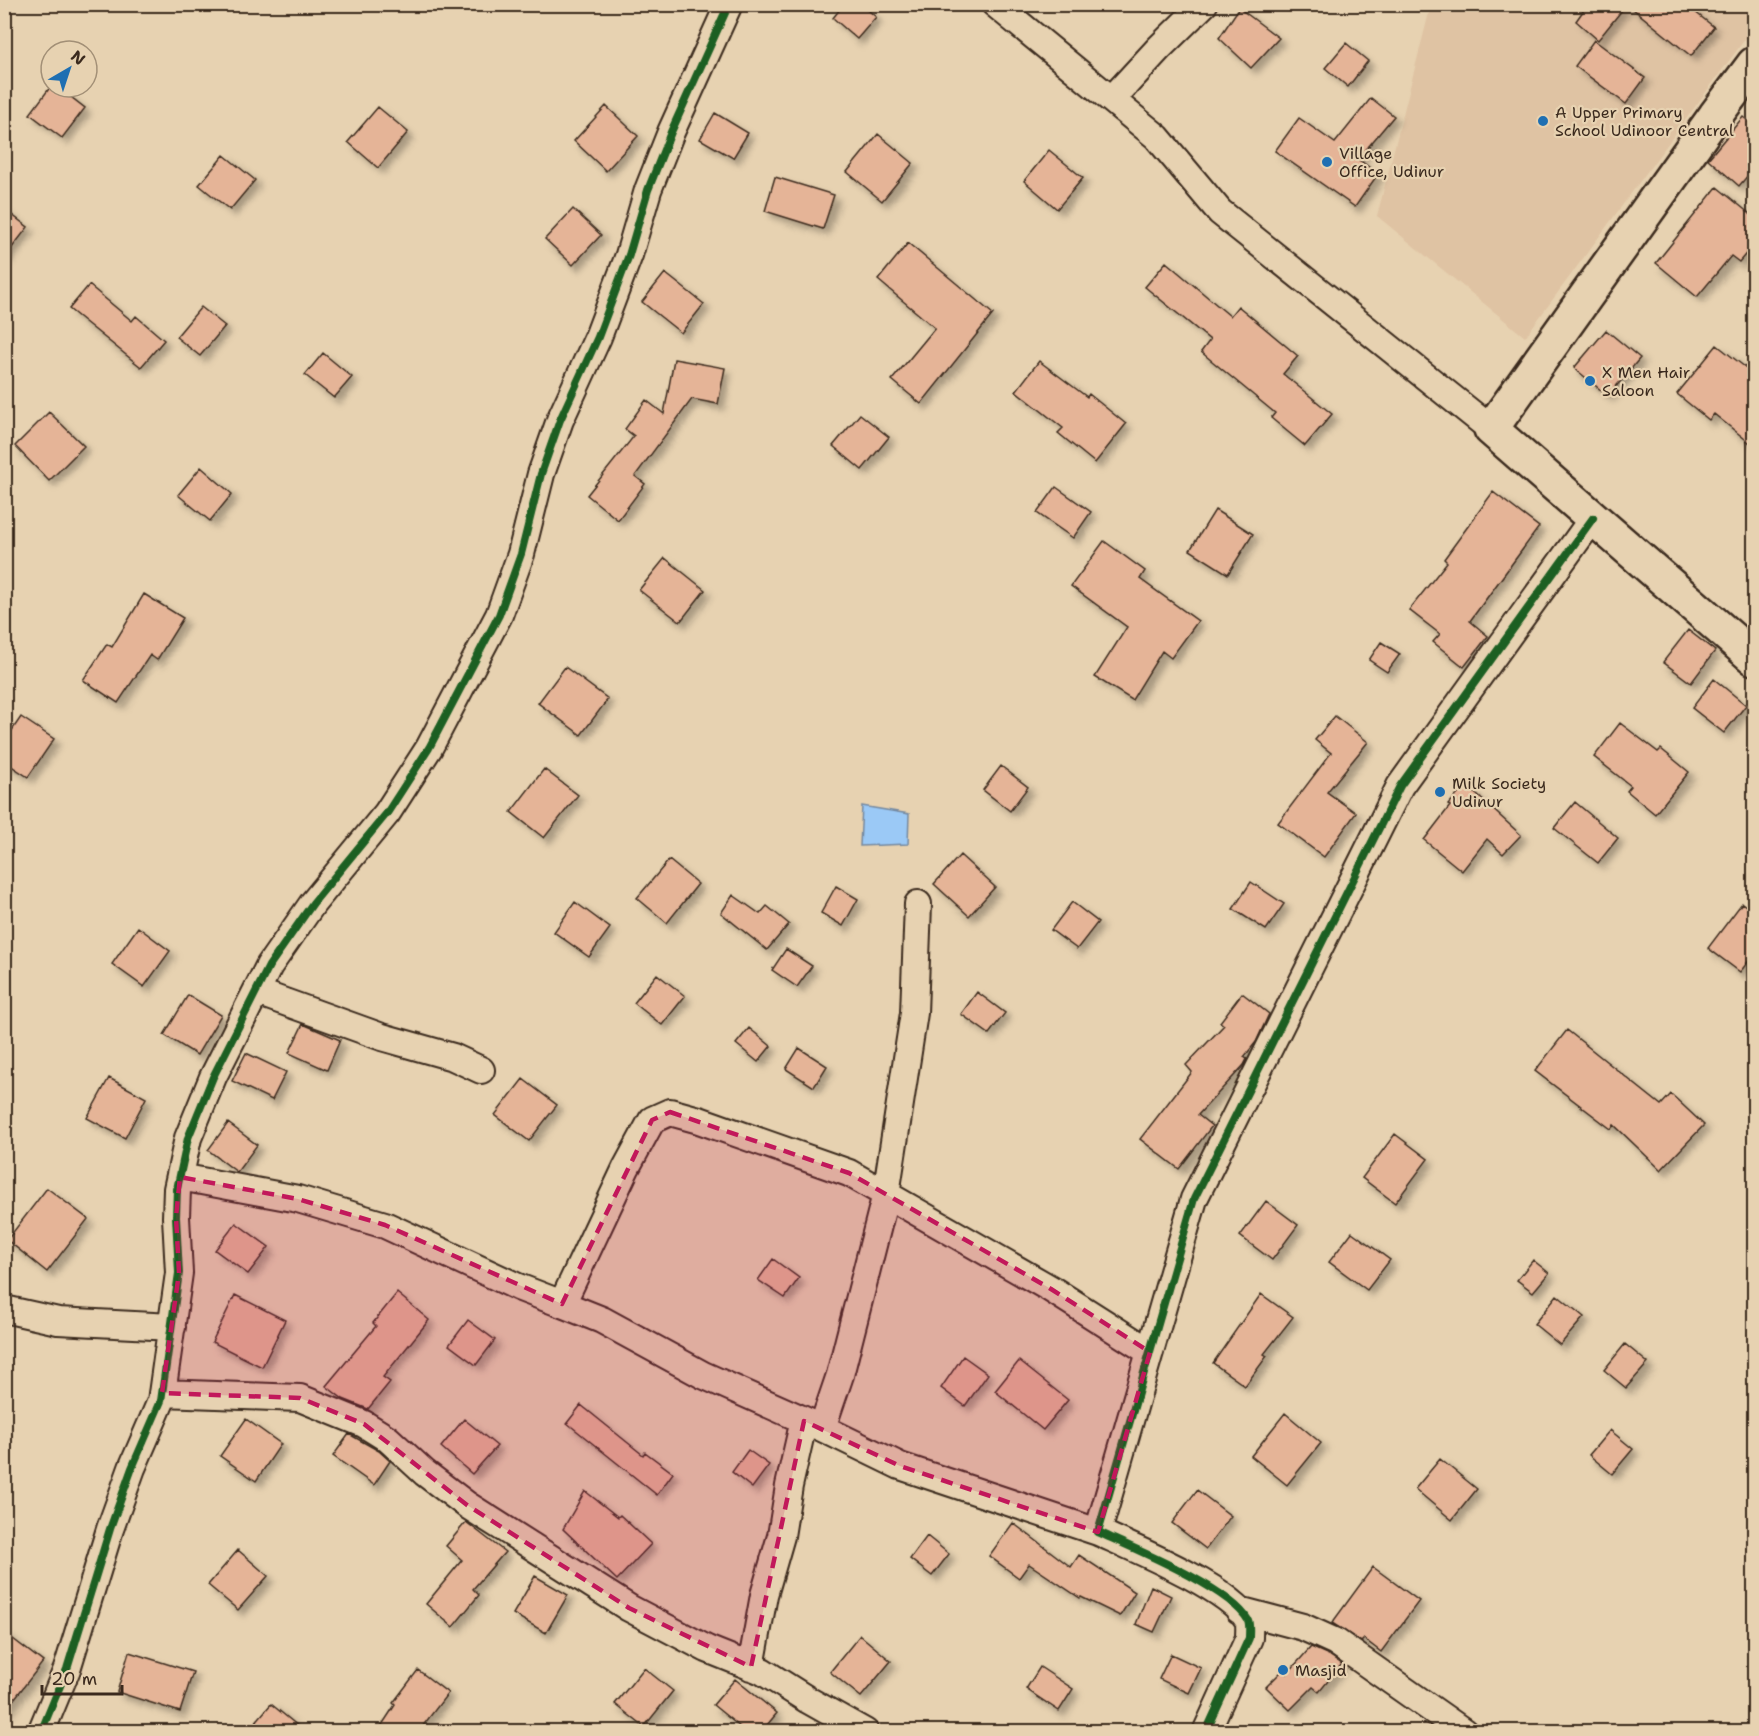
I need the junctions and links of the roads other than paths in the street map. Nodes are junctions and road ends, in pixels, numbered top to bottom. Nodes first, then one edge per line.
1 (729, 4) edge
2 (995, 4) edge
3 (1204, 4) edge
4 (1755, 64) edge
5 (1112, 99) junction
6 (1491, 429) junction
7 (1593, 518) junction
8 (1755, 658) edge
9 (918, 904) dead end
10 (257, 992) junction
11 (482, 1070) dead end
12 (180, 1177) junction
13 (886, 1194) junction
14 (562, 1304) junction
15 (4, 1309) edge
16 (172, 1328) junction
17 (1150, 1352) junction
18 (162, 1394) junction
19 (813, 1424) junction
20 (1098, 1532) junction
21 (1239, 1610) junction
22 (751, 1667) junction
23 (41, 1731) edge
24 (866, 1731) edge
25 (1206, 1731) edge
26 (1464, 1731) edge

1 - 10 street
2 - 5 street
3 - 5 street
4 - 6 main road
5 - 6 street
6 - 7 main road
7 - 8 main road
7 - 17 street
9 - 13 street
10 - 11 street
10 - 12 street
12 - 14 street
12 - 16 street
13 - 14 street
13 - 17 street
13 - 19 street
14 - 19 street
15 - 16 street
16 - 18 street
17 - 20 street
18 - 22 street
18 - 23 street
19 - 20 street
19 - 22 street
20 - 21 street
21 - 25 street
21 - 26 street
22 - 24 street

